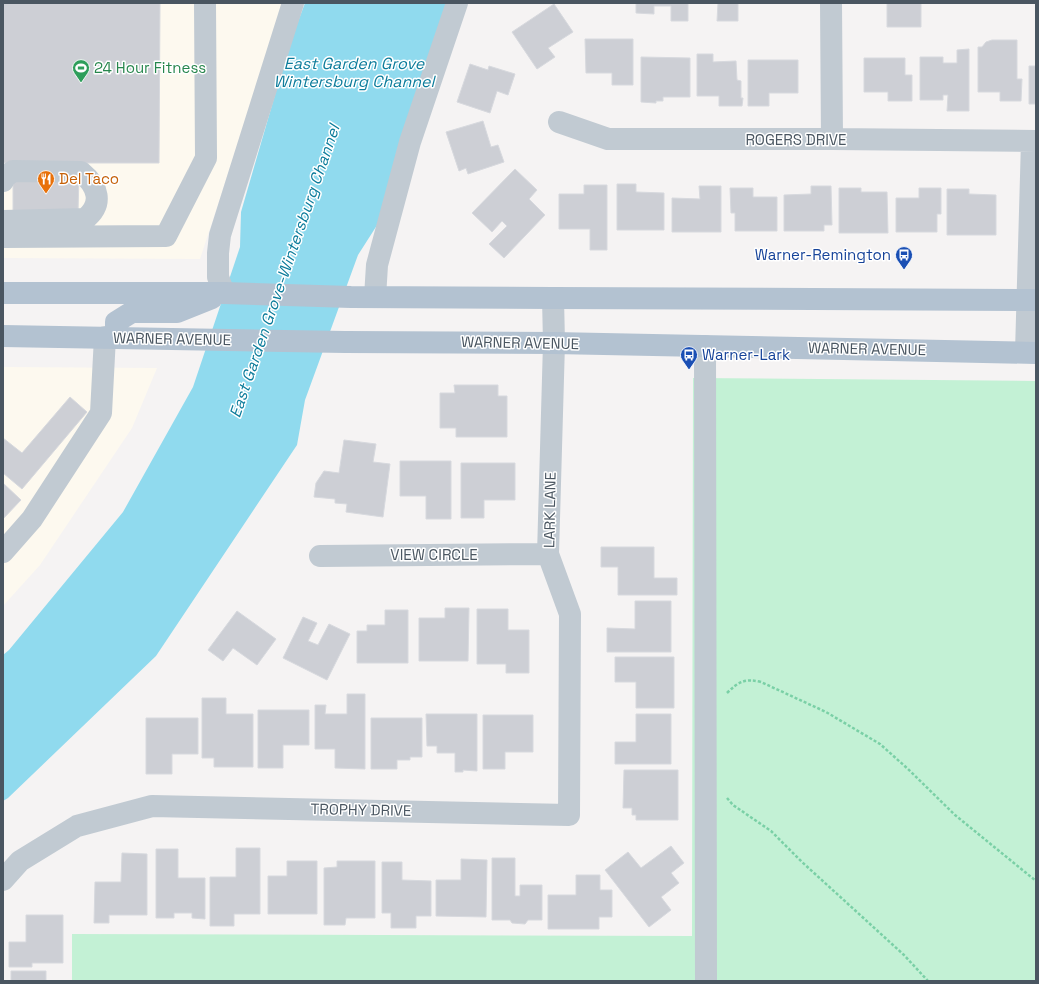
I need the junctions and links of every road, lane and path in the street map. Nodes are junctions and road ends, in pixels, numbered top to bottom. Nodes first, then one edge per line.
1 (204, 3) edge
2 (294, 3) edge
3 (458, 3) edge
4 (831, 3) edge
5 (559, 122) dead end
6 (832, 139) junction
7 (1034, 141) edge
8 (3, 181) edge
9 (3, 221) edge
10 (3, 236) edge
11 (3, 293) edge
12 (224, 294) junction
13 (375, 297) junction
14 (553, 298) junction
15 (1032, 300) edge
16 (3, 336) edge
17 (110, 337) junction
18 (554, 344) junction
19 (705, 346) junction
20 (1031, 352) edge
21 (3, 552) edge
22 (548, 554) junction
23 (320, 556) dead end
24 (724, 696) dead end
25 (725, 796) dead end
26 (569, 815) joint
27 (3, 880) edge
28 (1036, 881) edge
29 (706, 981) edge
30 (928, 981) edge

1 - 10 street
2 - 12 street
3 - 13 street
4 - 6 street
5 - 6 street, ROGERS DRIVE
6 - 7 street, ROGERS DRIVE
7 - 15 street
8 - 9 street
11 - 12 main road
12 - 13 main road
12 - 17 main road
13 - 14 main road
14 - 15 main road
14 - 18 street, LARK LANE
15 - 20 street
16 - 17 main road, WARNER AVENUE
17 - 18 main road, WARNER AVENUE
17 - 21 street
18 - 19 main road, WARNER AVENUE
18 - 22 street, LARK LANE
19 - 20 main road, WARNER AVENUE
19 - 29 street
22 - 23 street, VIEW CIRCLE
22 - 26 street, LARK LANE
24 - 28 path
25 - 30 path
26 - 27 street, TROPHY DRIVE

